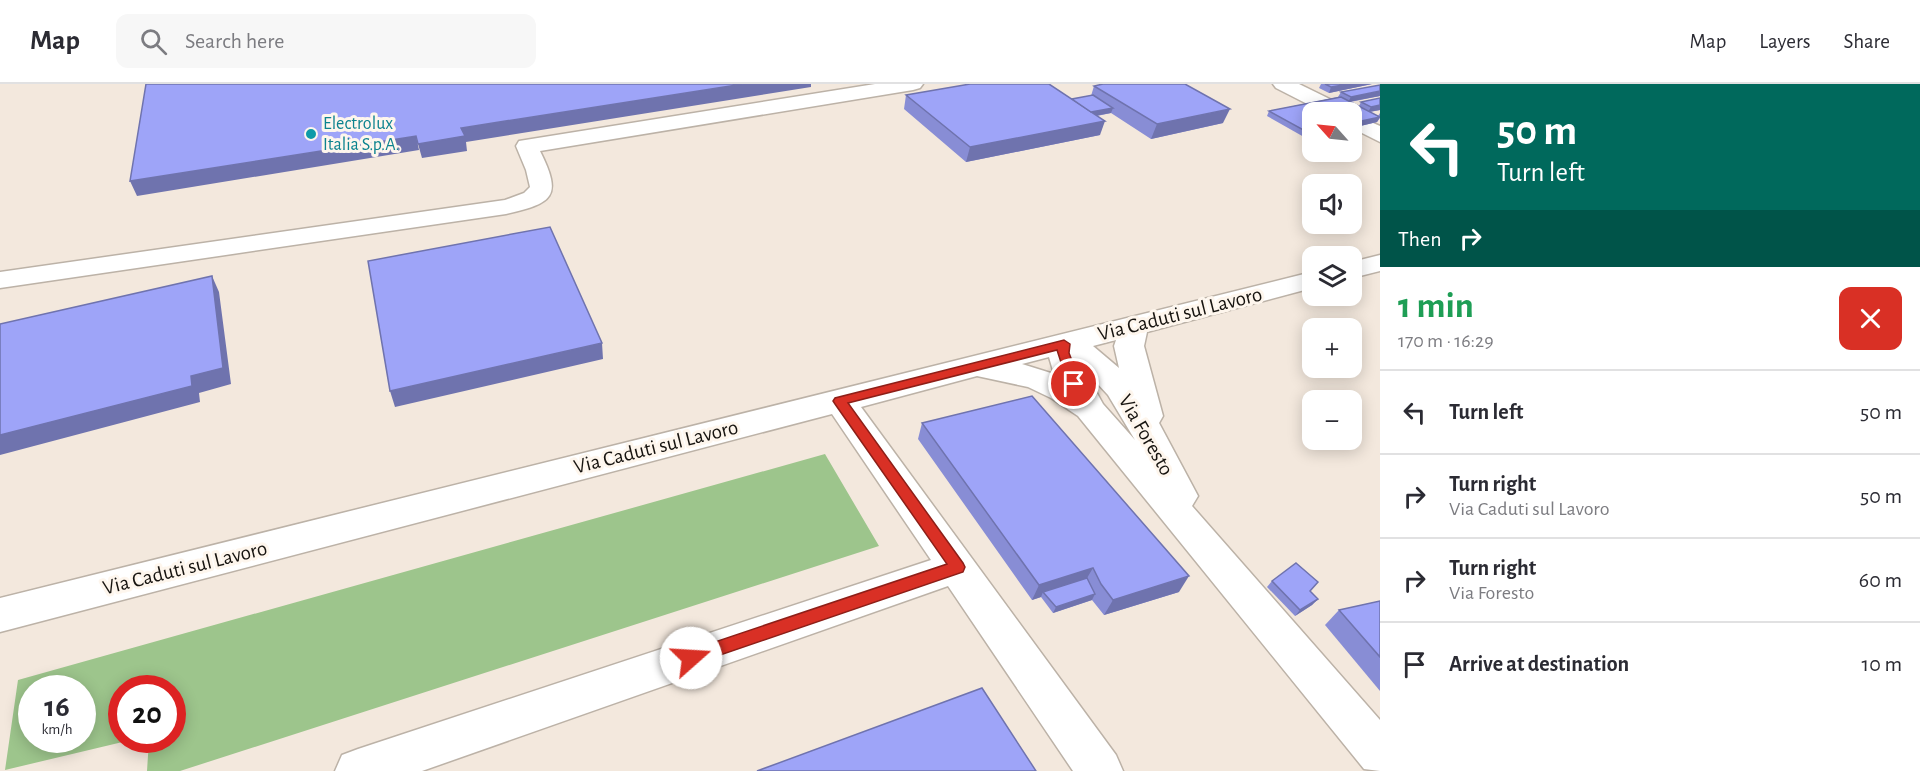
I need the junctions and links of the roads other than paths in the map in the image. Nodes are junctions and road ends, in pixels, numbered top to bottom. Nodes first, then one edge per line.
1 (913, 84) edge
2 (1283, 84) edge
3 (1318, 102) edge
4 (1362, 125) edge
5 (1380, 135) edge
6 (1380, 262) edge
7 (1362, 267) edge
8 (0, 280) edge
9 (1302, 283) edge
10 (1134, 325) junction
11 (1064, 344) junction
12 (975, 366) junction
13 (840, 401) junction
14 (1092, 412) junction
15 (1155, 447) junction
16 (1205, 543) junction
17 (957, 567) junction
18 (0, 615) edge
19 (1380, 754) edge
20 (358, 771) edge
21 (1100, 771) edge

1 - 8 street
2 - 3 street
4 - 5 street
6 - 7 street
9 - 10 street, Via Caduti sul Lavoro
10 - 11 street, Via Caduti sul Lavoro
10 - 15 street
11 - 12 street, Via Caduti sul Lavoro
11 - 14 street, Via Foresto
11 - 15 street, Via Foresto
12 - 13 street, Via Caduti sul Lavoro
12 - 14 street
13 - 17 street
13 - 18 street, Via Caduti sul Lavoro
14 - 16 street, Via Foresto
15 - 16 street, Via Foresto
16 - 19 street, Via Foresto
17 - 20 street
17 - 21 street

